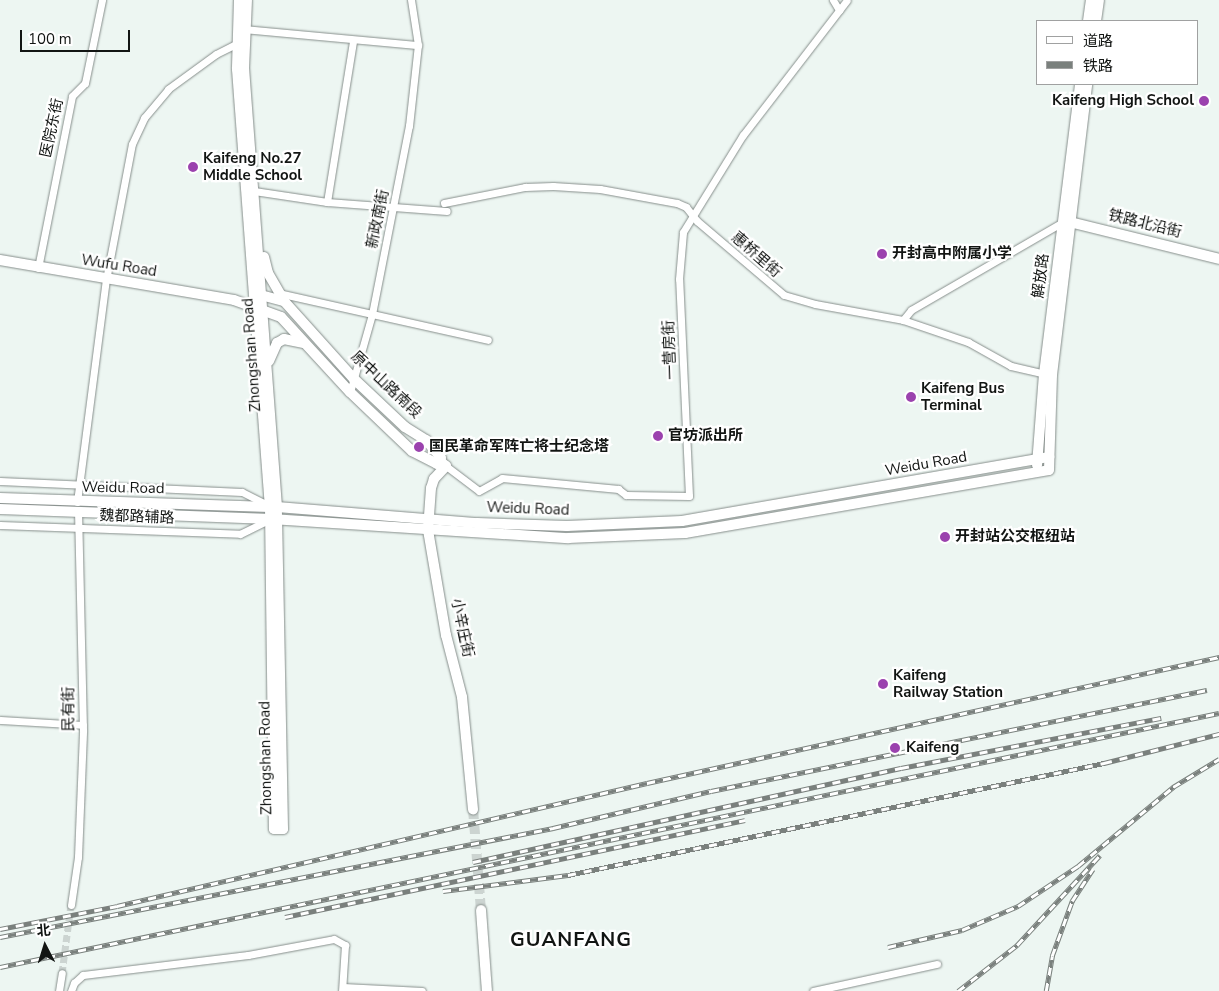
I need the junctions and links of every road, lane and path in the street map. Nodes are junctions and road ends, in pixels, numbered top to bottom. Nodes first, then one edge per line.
1 (102, 0) edge
2 (239, 0) edge
3 (247, 0) edge
4 (411, 0) edge
5 (833, 0) edge
6 (847, 0) edge
7 (1092, 0) edge
8 (1099, 0) edge
9 (839, 10) junction
10 (1088, 20) edge
11 (1096, 20) edge
12 (244, 29) junction
13 (353, 41) junction
14 (236, 44) junction
15 (418, 47) junction
16 (1080, 85) edge
17 (1087, 85) edge
18 (254, 190) junction
19 (327, 202) junction
20 (444, 203) dead end
21 (395, 208) junction
22 (447, 211) dead end
23 (692, 216) junction
24 (1067, 221) junction
25 (256, 231) junction
26 (1219, 259) edge
27 (0, 260) edge
28 (38, 268) junction
29 (106, 280) junction
30 (258, 294) junction
31 (280, 297) junction
32 (234, 300) junction
33 (254, 306) junction
34 (264, 311) junction
35 (372, 314) junction
36 (903, 320) junction
37 (488, 340) dead end
38 (304, 343) junction
39 (268, 364) junction
40 (1048, 374) junction
41 (354, 379) junction
42 (350, 392) junction
43 (1050, 457) junction
44 (1037, 459) junction
45 (443, 463) junction
46 (1049, 470) joint
47 (1036, 472) junction
48 (0, 481) edge
49 (79, 484) junction
50 (0, 498) edge
51 (77, 502) junction
52 (274, 507) junction
53 (0, 509) edge
54 (78, 513) junction
55 (274, 519) junction
56 (429, 519) junction
57 (0, 525) edge
58 (78, 529) junction
59 (428, 530) junction
60 (0, 720) edge
61 (83, 725) junction
62 (473, 809) tunnel mouth
63 (71, 905) tunnel mouth
64 (481, 910) tunnel mouth
65 (937, 964) dead end
66 (62, 973) tunnel mouth
67 (342, 989) edge
68 (59, 991) edge
69 (71, 991) edge
70 (422, 991) edge
71 (487, 991) edge
72 (813, 991) edge

1 - 28 street, 医院东街
2 - 14 main road, Zhongshan Road
3 - 12 main road, Zhongshan Road
4 - 15 street, 新政南街
5 - 9 street
6 - 9 street, 一营房街
7 - 10 main road
8 - 11 main road
9 - 23 street, 一营房街
12 - 13 street
12 - 18 main road, Zhongshan Road
13 - 15 street
13 - 19 street
14 - 29 street
14 - 30 main road, Zhongshan Road
15 - 21 street, 新政南街
16 - 24 main road, 解放路
17 - 24 main road, 解放路
18 - 19 street
18 - 25 main road, Zhongshan Road
19 - 21 street
20 - 23 street, 惠桥里街
21 - 22 street
21 - 35 street, 新政南街
23 - 36 street, 惠桥里街
23 - 45 street, 一营房街
24 - 26 main road, 铁路北沿街
24 - 36 street
24 - 40 main road, 解放路
25 - 30 main road, Zhongshan Road
25 - 31 main road
27 - 28 main road, Wufu Road
28 - 29 main road, Wufu Road
29 - 32 main road, Wufu Road
29 - 49 street
30 - 31 main road
30 - 32 main road
30 - 33 main road, Zhongshan Road
30 - 34 main road, Zhongshan Road
31 - 35 street
31 - 41 main road, 原中山路南段
32 - 33 main road, 原中山路南段
33 - 34 main road, 原中山路南段
33 - 52 main road, Zhongshan Road
34 - 38 main road, 原中山路南段
34 - 39 main road, Zhongshan Road
35 - 37 street
35 - 41 street, 新政南街
36 - 40 street, 惠桥里街
38 - 39 main road
38 - 42 main road, 原中山路南段
39 - 52 main road, Zhongshan Road
40 - 43 main road, 解放路
40 - 44 main road, 解放路
41 - 42 street, 新政南街
41 - 45 main road, 原中山路南段
42 - 45 main road, 原中山路南段
43 - 44 main road, Weidu Road
43 - 46 main road, 解放路
44 - 47 main road, 解放路
44 - 56 main road, Weidu Road
45 - 56 main road, 小辛庄街
46 - 47 main road, Weidu Road
47 - 59 main road, Weidu Road
48 - 49 street, 魏都路辅路
49 - 51 street
49 - 52 street, 魏都路辅路
50 - 51 main road, Weidu Road
51 - 52 main road, Weidu Road
52 - 55 main road, Zhongshan Road
52 - 56 main road, Weidu Road
53 - 54 main road, Weidu Road
54 - 55 main road, Weidu Road
54 - 58 street, 民有街
55 - 55 main road, Zhongshan Road
55 - 58 street, 魏都路辅路
55 - 59 main road, Weidu Road
56 - 59 main road, 小辛庄街
57 - 58 street, 魏都路辅路
58 - 61 street, 民有街
59 - 62 main road, 小辛庄街
60 - 61 street
61 - 63 street, 民有街
64 - 71 main road
65 - 72 street
66 - 68 street
67 - 69 street
67 - 70 street

